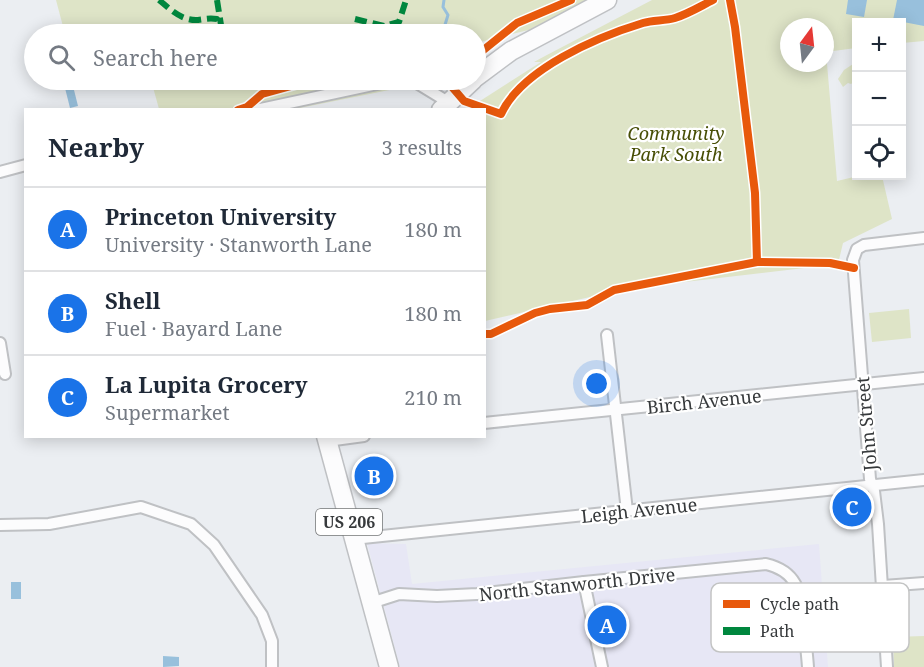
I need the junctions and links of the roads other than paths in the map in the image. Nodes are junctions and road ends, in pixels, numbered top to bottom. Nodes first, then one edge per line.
1 (607, 0) edge
2 (486, 69) edge
3 (349, 90) edge
4 (426, 90) edge
5 (464, 90) edge
6 (449, 107) edge
7 (265, 108) edge
8 (24, 166) edge
9 (0, 172) edge
10 (924, 238) edge
11 (607, 335) dead end
12 (0, 344) edge
13 (5, 374) dead end
14 (924, 378) edge
15 (862, 385) junction
16 (615, 410) junction
17 (486, 423) edge
18 (326, 439) edge
19 (924, 480) edge
20 (872, 485) junction
21 (627, 511) junction
22 (0, 525) edge
23 (353, 539) junction
24 (584, 582) junction
25 (794, 583) edge
26 (883, 583) edge
27 (924, 583) edge
28 (909, 584) edge
29 (371, 603) junction
30 (806, 652) edge
31 (886, 652) edge
32 (272, 667) edge
33 (389, 667) edge
34 (602, 667) edge
35 (808, 667) edge
36 (887, 667) edge

1 - 2 highway
3 - 7 street
4 - 6 street
5 - 6 highway
8 - 9 street
10 - 15 street, John Street
11 - 16 street
12 - 13 street
14 - 15 street, Birch Avenue
15 - 16 street, Birch Avenue
15 - 20 street, John Street
16 - 17 street, Birch Avenue
16 - 21 street
18 - 23 highway, US 206
19 - 20 street, Leigh Avenue
20 - 21 street, Leigh Avenue
20 - 26 street, John Street
21 - 23 street, Leigh Avenue
22 - 32 street
23 - 29 highway, US 206
24 - 25 street, North Stanworth Drive
24 - 29 street, North Stanworth Drive
24 - 34 street
27 - 28 street
29 - 33 highway, US 206
30 - 35 street, North Stanworth Drive
31 - 36 street, John Street

